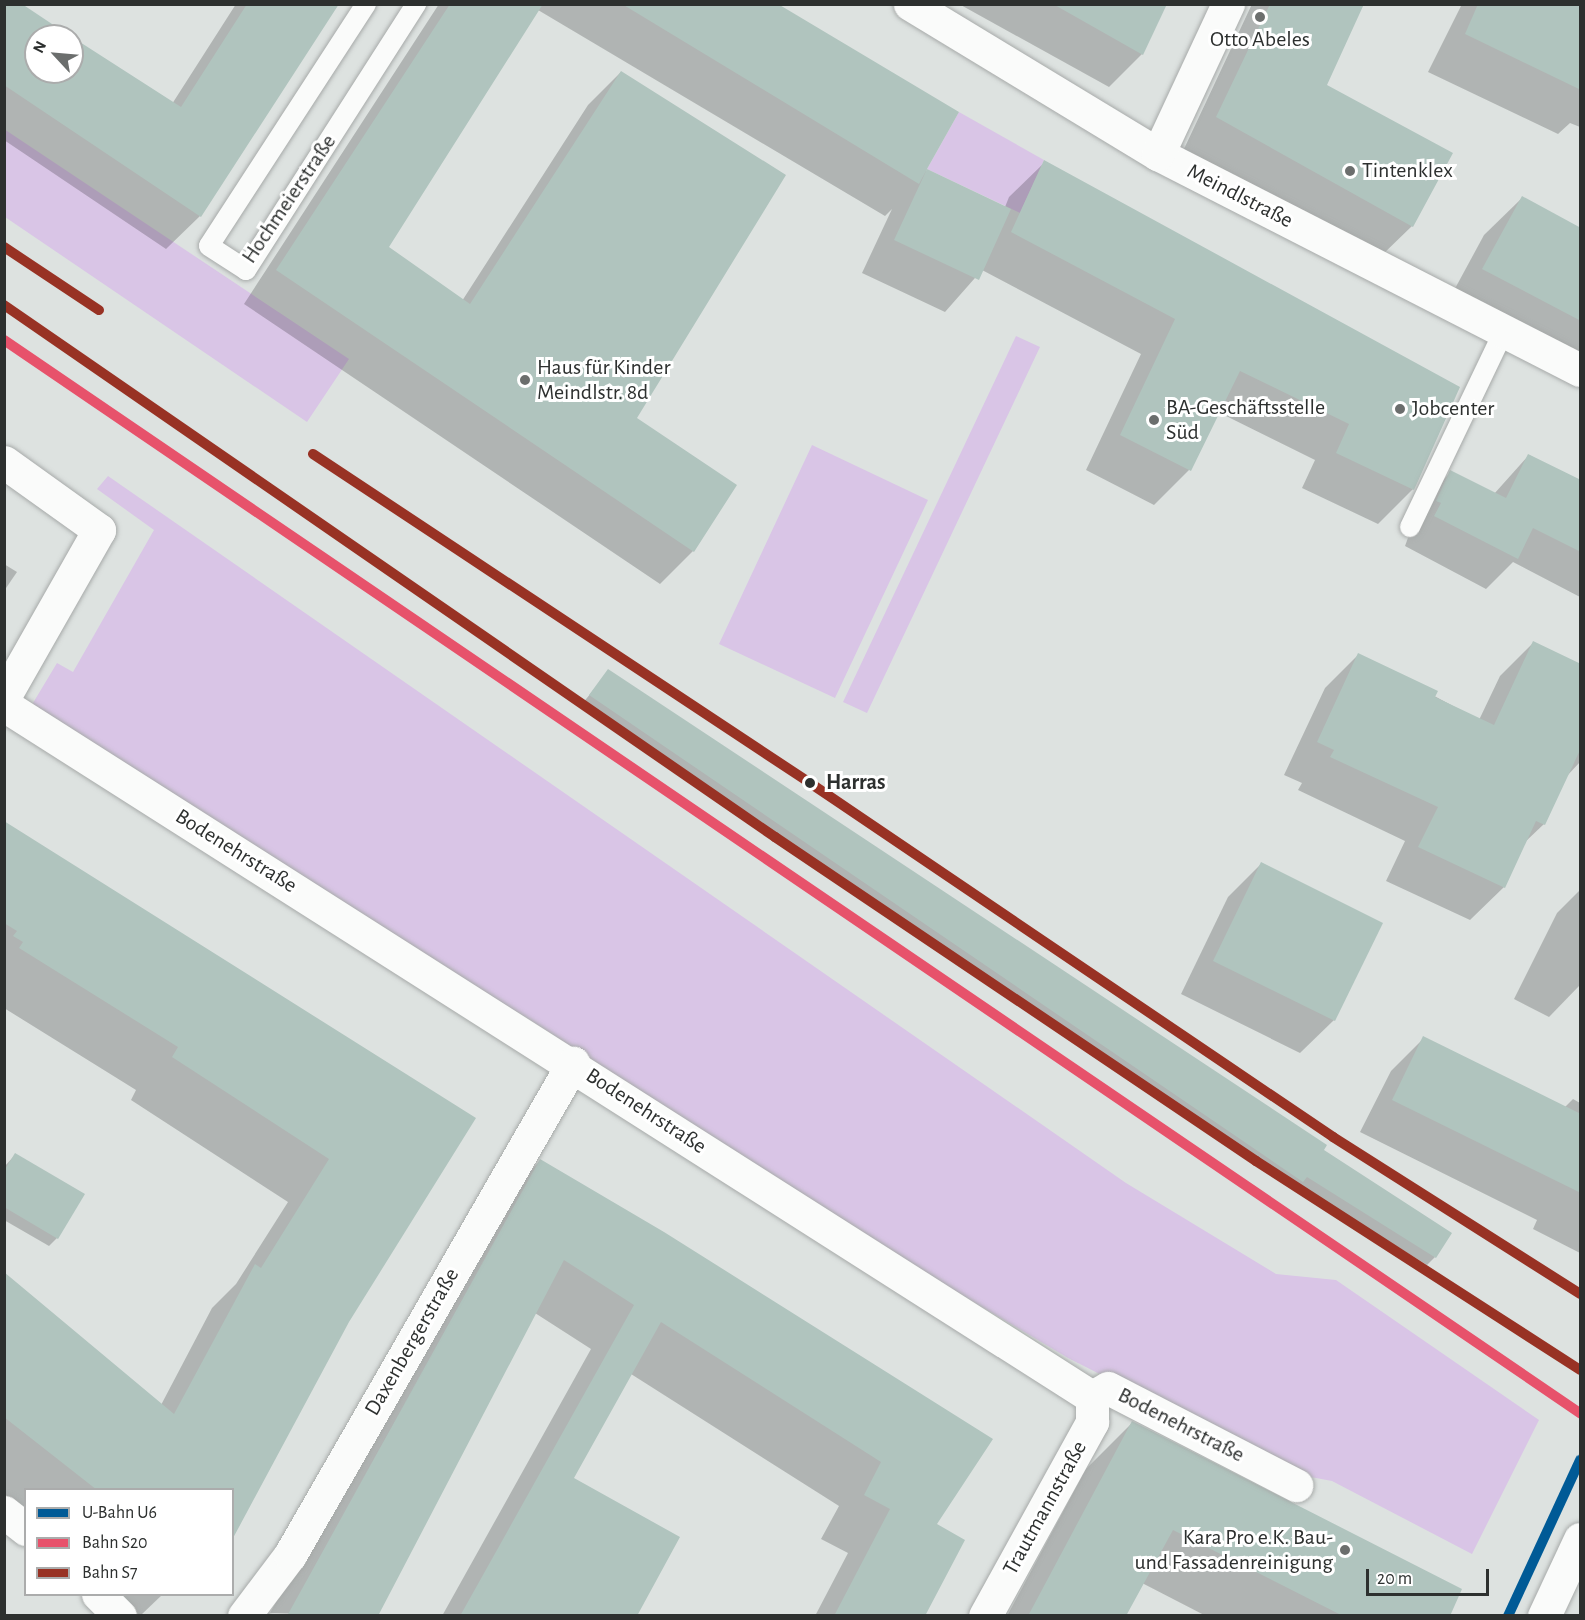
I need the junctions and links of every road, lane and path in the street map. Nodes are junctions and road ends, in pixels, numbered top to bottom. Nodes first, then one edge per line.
1 (366, 4) edge
2 (416, 4) edge
3 (910, 4) edge
4 (1228, 4) edge
5 (1158, 154) junction
6 (1504, 331) junction
7 (1581, 370) edge
8 (4, 462) edge
9 (1410, 527) dead end
10 (4, 697) edge
11 (4, 705) edge
12 (573, 1063) junction
13 (1092, 1397) junction
14 (1296, 1485) dead end
15 (4, 1512) edge
16 (24, 1527) edge
17 (1581, 1539) edge
18 (100, 1596) edge
19 (120, 1616) edge
20 (244, 1616) edge
21 (985, 1616) edge
22 (1544, 1616) edge

1 - 2 lane, Hochmeierstraße
3 - 5 street, Meindlstraße
4 - 5 street
5 - 6 street, Meindlstraße
6 - 7 street, Meindlstraße
6 - 9 lane
8 - 10 street
11 - 12 street, Bodenehrstraße
12 - 13 street, Bodenehrstraße
12 - 20 street, Daxenbergerstraße
13 - 14 street, Bodenehrstraße
13 - 21 street, Trautmannstraße
15 - 16 street
17 - 22 street
18 - 19 street

